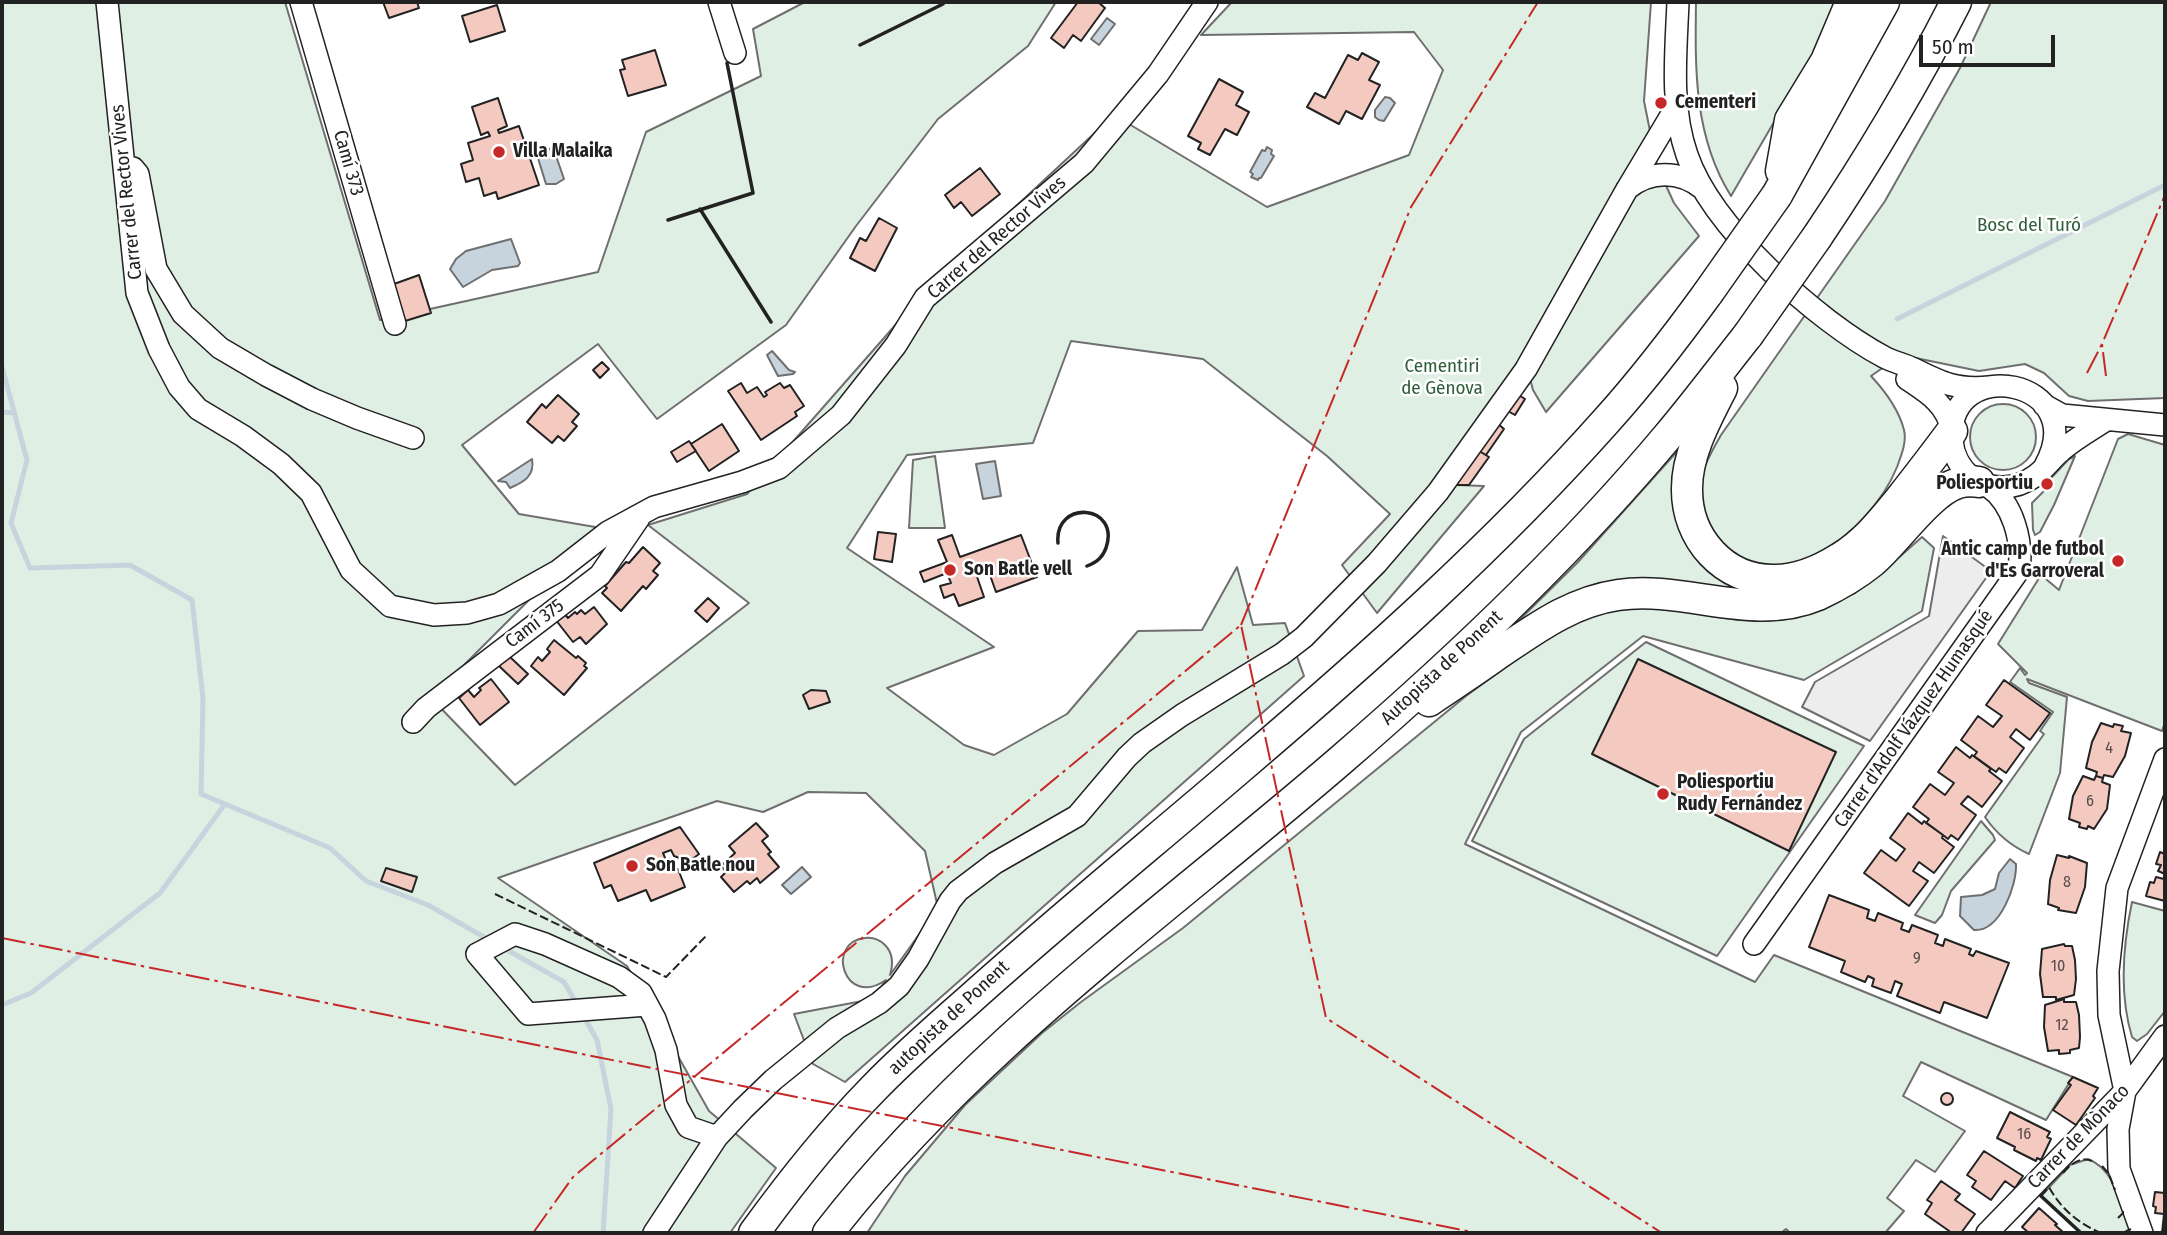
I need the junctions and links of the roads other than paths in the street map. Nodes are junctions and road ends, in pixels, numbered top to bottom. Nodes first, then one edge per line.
1 (107, 2) edge
2 (301, 2) edge
3 (719, 2) edge
4 (1207, 2) edge
5 (1678, 2) edge
6 (1851, 2) edge
7 (1884, 2) edge
8 (1956, 2) edge
9 (735, 53) dead end
10 (1678, 104) junction
11 (123, 156) junction
12 (1704, 190) junction
13 (1626, 191) junction
14 (1777, 195) junction
15 (395, 324) dead end
16 (1748, 335) junction
17 (1885, 358) junction
18 (1989, 387) junction
19 (2044, 405) junction
20 (2106, 420) junction
21 (2165, 425) edge
22 (1952, 431) junction
23 (413, 438) dead end
24 (2039, 471) junction
25 (1984, 484) junction
26 (643, 514) junction
27 (2018, 536) junction
28 (413, 722) dead end
29 (1342, 760) junction
30 (2165, 760) edge
31 (1754, 944) dead end
32 (648, 1005) junction
33 (2165, 1036) edge
34 (2125, 1091) junction
35 (717, 1137) junction
36 (654, 1233) edge
37 (754, 1233) edge
38 (828, 1233) edge
39 (1987, 1233) edge
40 (2142, 1233) edge

1 - 11 street, Carrer del Rector Vives
2 - 15 street, Camí 373
3 - 9 street
4 - 26 street, Carrer del Rector Vives
5 - 10 street
6 - 14 highway
7 - 14 highway
8 - 16 highway, bridge
10 - 12 street
10 - 13 street
11 - 23 street
11 - 26 street, Carrer del Rector Vives
12 - 13 street
12 - 17 street
13 - 35 street
14 - 37 highway, autopista de Ponent, bridge
16 - 22 highway
16 - 29 highway, Autopista de Ponent
17 - 18 street
17 - 22 street
18 - 19 street
18 - 22 street
19 - 20 street
19 - 24 street
20 - 21 street
20 - 24 street
22 - 25 street
24 - 25 street
24 - 27 street
25 - 27 street, Carrer d'Adolf Vázquez Humasqué
25 - 29 highway
26 - 28 street, Camí 375
27 - 31 street, Carrer d'Adolf Vázquez Humasqué
29 - 38 highway, Autopista de Ponent
30 - 34 street
32 - 32 street
32 - 35 street
33 - 34 street, Carrer de Mònaco
34 - 39 street, Carrer de Mònaco
34 - 40 street
35 - 36 street

